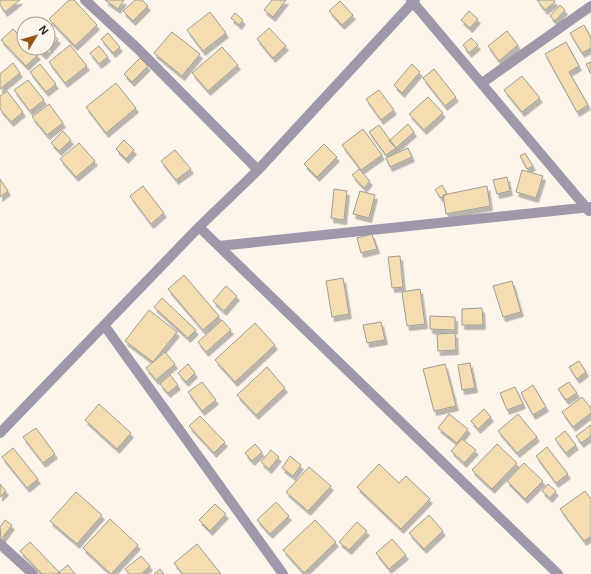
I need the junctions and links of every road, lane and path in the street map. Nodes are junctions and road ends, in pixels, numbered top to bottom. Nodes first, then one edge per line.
1 (86, 0) edge
2 (412, 1) edge
3 (591, 6) edge
4 (482, 83) junction
5 (258, 170) junction
6 (589, 209) edge
7 (199, 227) junction
8 (219, 246) junction
9 (104, 325) junction
10 (0, 433) edge
11 (0, 544) edge
12 (33, 574) edge
13 (283, 574) edge
14 (558, 574) edge

1 - 5 street
2 - 4 street
2 - 5 street
3 - 4 street
4 - 6 street
5 - 7 street
6 - 8 street
7 - 8 street
7 - 9 street
8 - 14 street
9 - 10 street
9 - 13 street
11 - 12 street

